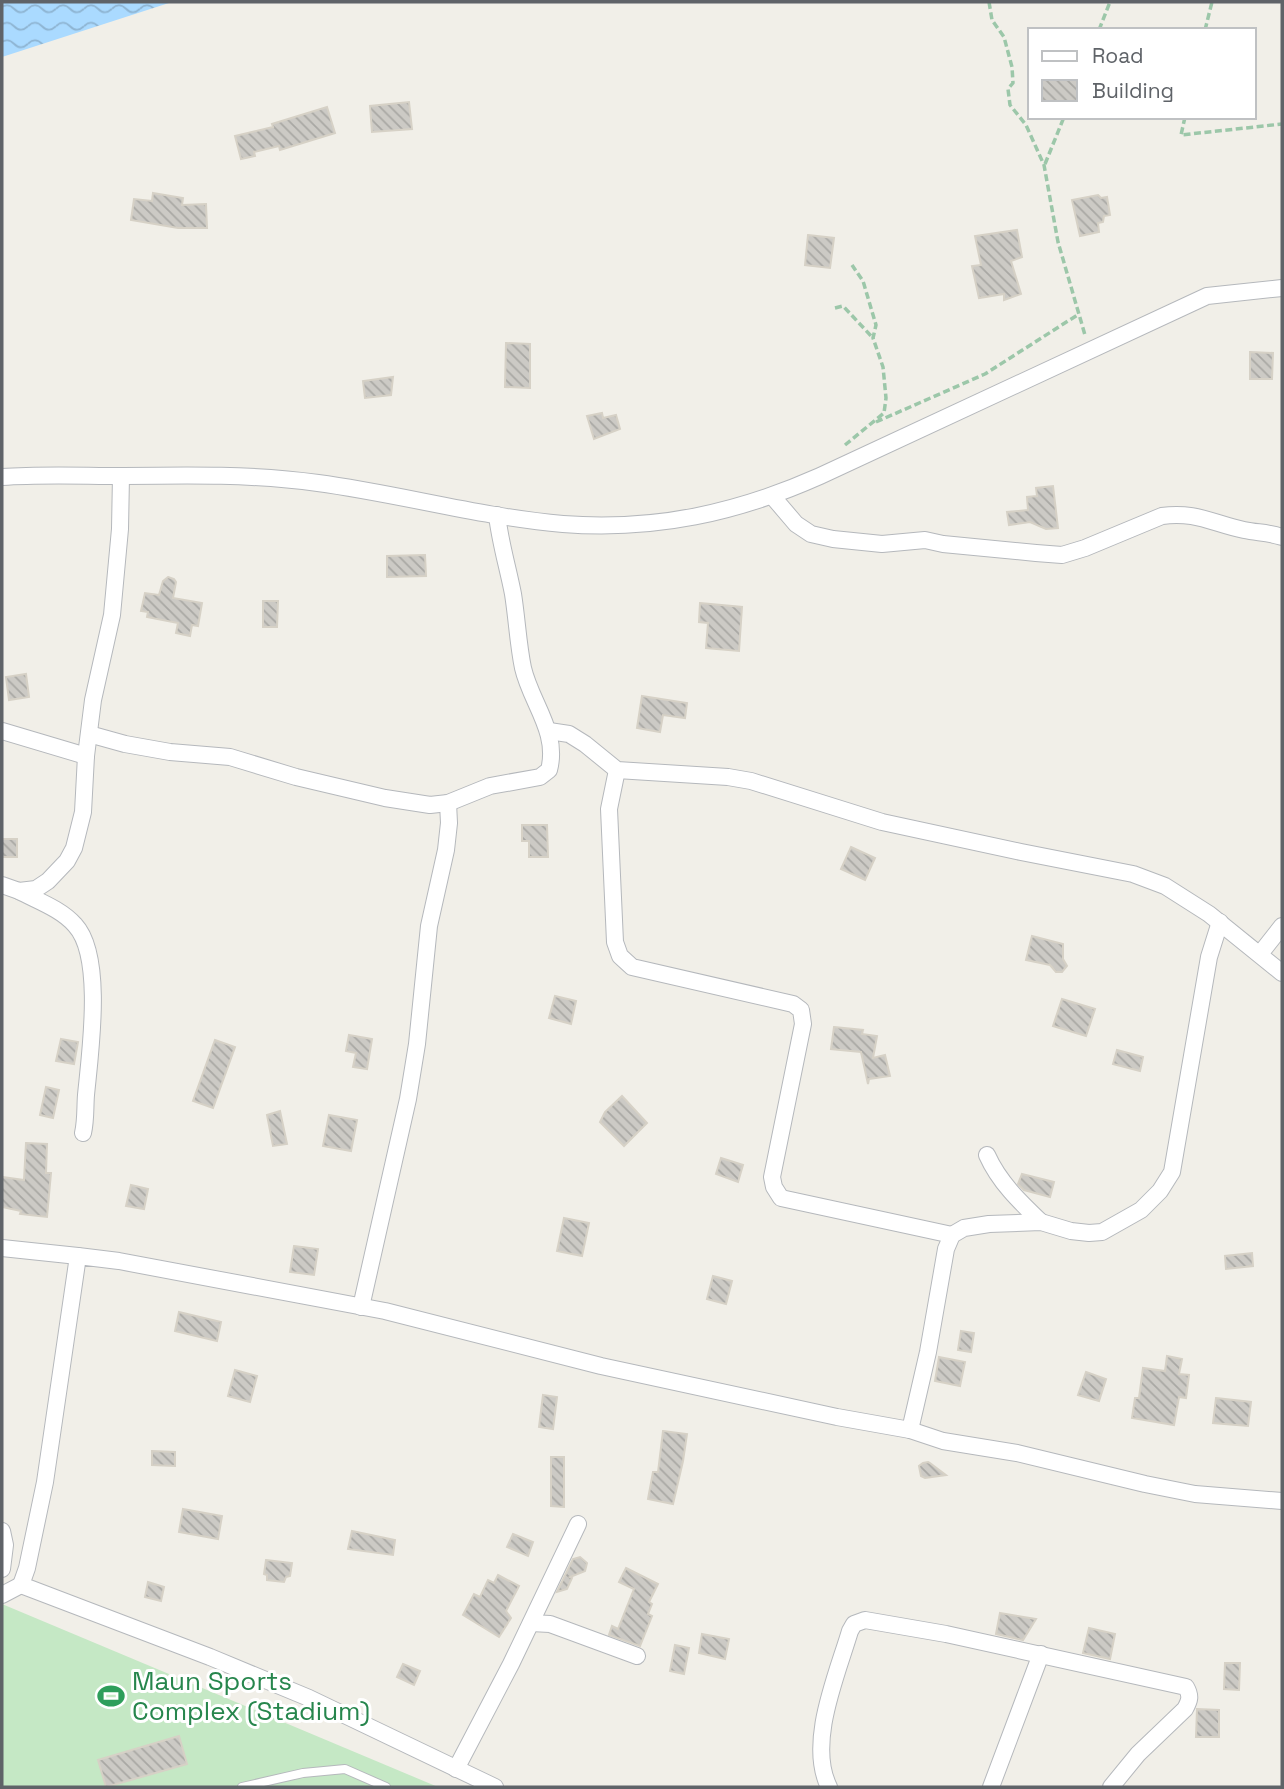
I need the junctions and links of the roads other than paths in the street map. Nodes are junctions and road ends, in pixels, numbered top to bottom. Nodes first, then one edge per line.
1 (1282, 288) edge
2 (121, 476) junction
3 (2, 477) edge
4 (773, 497) junction
5 (497, 515) junction
6 (1282, 537) edge
7 (2, 731) edge
8 (549, 731) junction
9 (89, 734) junction
10 (86, 756) junction
11 (617, 770) junction
12 (448, 803) junction
13 (2, 885) edge
14 (19, 891) junction
15 (1220, 922) junction
16 (1282, 926) edge
17 (1260, 954) junction
18 (1282, 973) edge
19 (83, 1133) dead end
20 (987, 1155) dead end
21 (1041, 1222) junction
22 (951, 1235) junction
23 (2, 1248) edge
24 (78, 1256) junction
25 (360, 1307) junction
26 (910, 1430) junction
27 (1282, 1501) edge
28 (578, 1524) dead end
29 (2, 1531) edge
30 (2, 1569) edge
31 (21, 1585) junction
32 (2, 1595) edge
33 (531, 1623) junction
34 (1041, 1654) junction
35 (637, 1656) dead end
36 (456, 1769) junction
37 (242, 1787) edge
38 (386, 1787) edge
39 (495, 1787) edge
40 (829, 1787) edge
41 (992, 1787) edge
42 (1111, 1787) edge

1 - 4 street
2 - 3 street
2 - 5 street
2 - 9 street
4 - 5 street
4 - 6 street
5 - 8 street
7 - 10 street
8 - 11 street
8 - 12 street
9 - 10 street
9 - 12 street
10 - 14 street
11 - 15 street
11 - 22 street
12 - 25 street
13 - 14 street
14 - 19 street
15 - 17 street
15 - 21 street
16 - 17 street
17 - 18 street
20 - 21 street
21 - 22 street
22 - 26 street
23 - 24 street
24 - 25 street
24 - 31 street
25 - 26 street
26 - 27 street
28 - 33 street
29 - 30 street
31 - 32 street
31 - 36 street
33 - 35 street
33 - 36 street
34 - 40 street
34 - 41 street
34 - 42 street
36 - 39 street
37 - 38 lane

